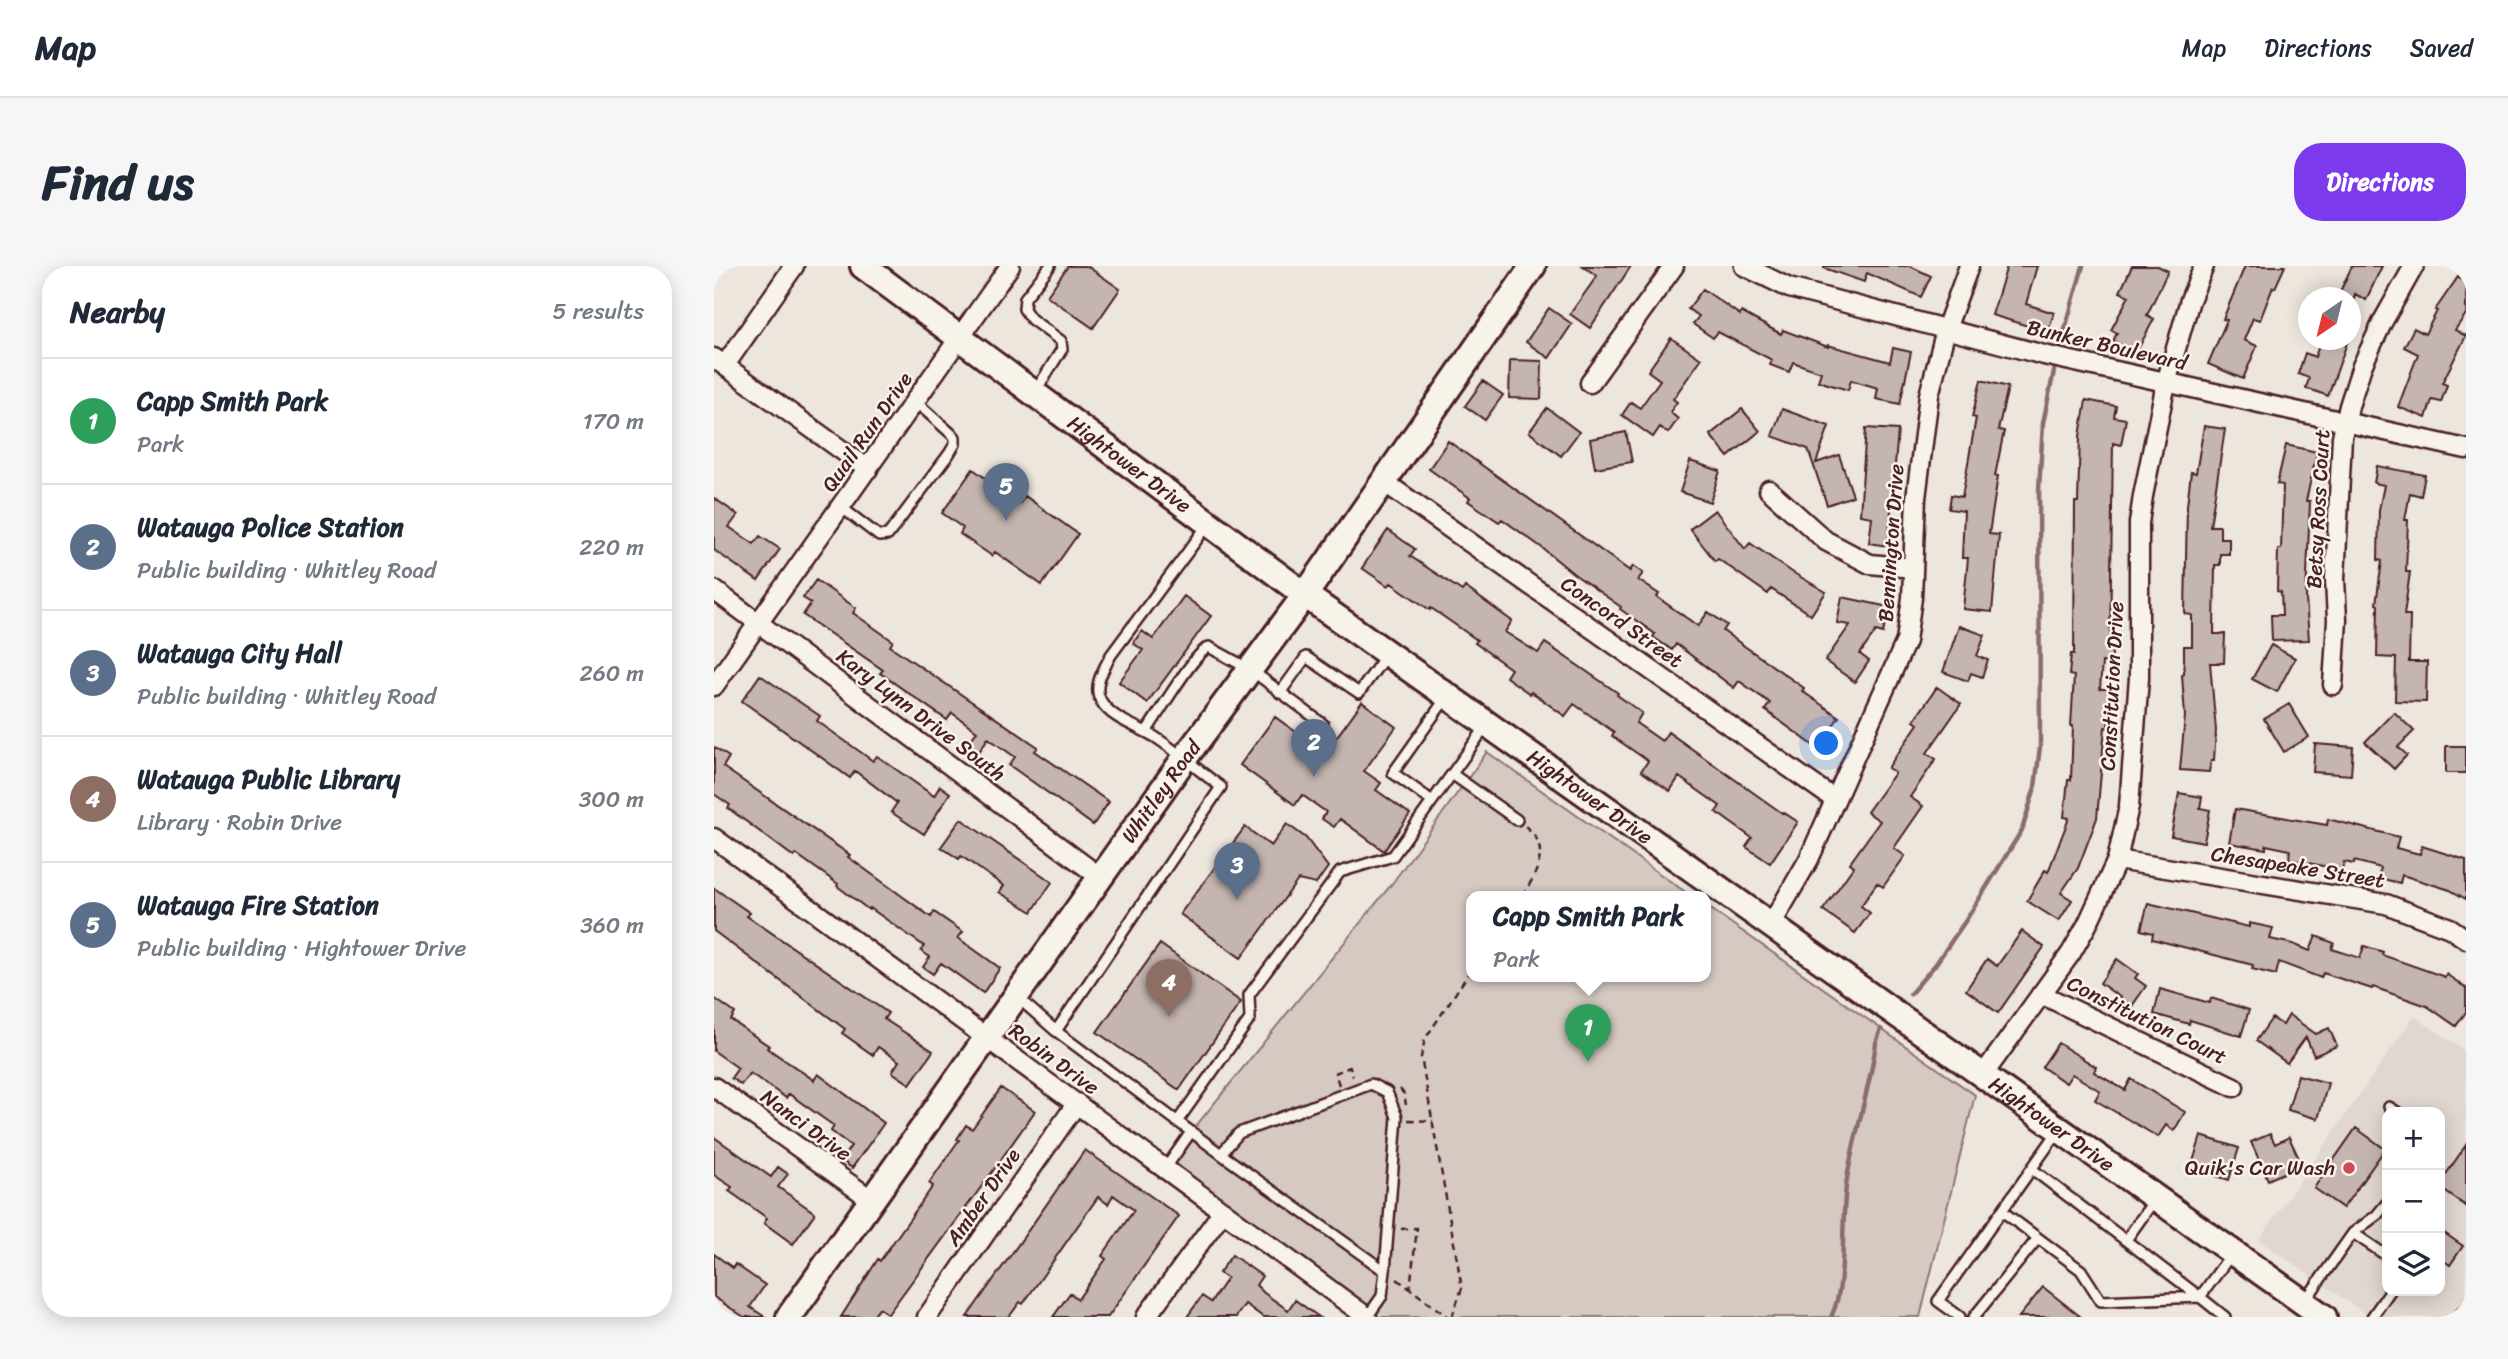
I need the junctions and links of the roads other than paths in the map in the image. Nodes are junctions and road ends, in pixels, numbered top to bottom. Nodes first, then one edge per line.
1 (794, 266) edge
2 (863, 266) edge
3 (1010, 266) edge
4 (1050, 266) edge
5 (1533, 266) edge
6 (1674, 266) edge
7 (1744, 266) edge
8 (1969, 266) edge
9 (2204, 266) edge
10 (2414, 266) edge
11 (1946, 329) junction
12 (960, 339) junction
13 (719, 362) edge
14 (1590, 383) dead end
15 (2166, 383) junction
16 (1034, 393) junction
17 (916, 402) junction
18 (2345, 422) junction
19 (2466, 449) edge
20 (868, 469) junction
21 (1384, 482) junction
22 (1769, 490) dead end
23 (841, 508) junction
24 (1208, 523) junction
25 (1913, 568) junction
26 (714, 590) edge
27 (1305, 595) junction
28 (759, 623) junction
29 (1387, 653) junction
30 (1251, 670) junction
31 (2333, 685) dead end
32 (714, 686) edge
33 (1280, 693) junction
34 (1447, 696) junction
35 (1323, 724) dead end
36 (1488, 725) junction
37 (1146, 732) junction
38 (1184, 759) junction
39 (1452, 774) junction
40 (1834, 799) junction
41 (1432, 801) junction
42 (1517, 820) road end
43 (714, 838) edge
44 (2117, 860) junction
45 (1100, 877) junction
46 (1771, 925) junction
47 (2466, 939) edge
48 (2041, 994) junction
49 (1016, 996) junction
50 (1056, 1031) junction
51 (988, 1038) junction
52 (1983, 1076) junction
53 (714, 1087) edge
54 (2234, 1087) dead end
55 (1077, 1103) junction
56 (1177, 1122) junction
57 (2060, 1130) junction
58 (1191, 1132) junction
59 (1221, 1154) junction
60 (1165, 1168) junction
61 (2032, 1169) junction
62 (2155, 1198) junction
63 (872, 1200) junction
64 (2382, 1209) edge
65 (2002, 1210) junction
66 (1223, 1211) junction
67 (2353, 1233) junction
68 (2038, 1238) junction
69 (2126, 1240) junction
70 (2232, 1252) junction
71 (2382, 1253) edge
72 (1385, 1271) junction
73 (2387, 1296) edge
74 (2200, 1297) junction
75 (2466, 1309) edge
76 (2314, 1310) edge
77 (1367, 1316) edge
78 (789, 1317) edge
79 (927, 1317) edge
80 (1146, 1317) edge
81 (1960, 1317) edge
82 (1974, 1317) edge
83 (2225, 1317) edge
84 (2372, 1317) edge
85 (2458, 1317) edge

1 - 13 street
2 - 12 main road, Hightower Drive
3 - 12 street, Quail Run Drive
4 - 16 lane
5 - 21 main road, Whitley Road
6 - 14 street
7 - 11 street, Bunker Boulevard
8 - 11 street, Bennington Drive
9 - 15 street, Constitution Drive
10 - 18 street, Betsy Ross Court
11 - 15 street, Bunker Boulevard
11 - 25 street, Bennington Drive
12 - 16 main road, Hightower Drive
12 - 17 street, Quail Run Drive
13 - 20 street
15 - 18 street, Bunker Boulevard
15 - 44 street, Constitution Drive
16 - 24 main road, Hightower Drive
17 - 20 street, Quail Run Drive
17 - 23 lane
18 - 19 street, Bunker Boulevard
18 - 31 street, Betsy Ross Court
20 - 23 street, Quail Run Drive
21 - 27 main road, Whitley Road
21 - 40 street, Concord Street
22 - 25 street
23 - 28 street, Quail Run Drive
24 - 27 main road, Hightower Drive
24 - 37 lane
25 - 40 street, Bennington Drive
26 - 28 street, Kary Lynn Drive South
27 - 29 main road, Hightower Drive
27 - 30 main road, Whitley Road
28 - 32 street, Quail Run Drive
28 - 45 street, Kary Lynn Drive South
29 - 33 lane
29 - 34 main road, Hightower Drive
30 - 33 lane
30 - 37 lane
30 - 38 main road, Whitley Road
33 - 35 lane
34 - 36 main road, Hightower Drive
34 - 41 lane
36 - 39 lane
36 - 46 main road, Hightower Drive
37 - 38 lane
38 - 45 main road, Whitley Road
38 - 50 lane
39 - 41 lane
39 - 42 lane
40 - 46 street, Bennington Drive
41 - 56 lane
43 - 51 street, Robin Drive
44 - 47 street, Chesapeake Street
44 - 48 street, Constitution Drive
45 - 49 main road, Whitley Road
46 - 52 main road, Hightower Drive
48 - 52 street, Constitution Drive
48 - 54 street, Constitution Court
49 - 50 lane
49 - 51 main road, Whitley Road
50 - 56 lane
51 - 55 street, Robin Drive
51 - 63 main road, Whitley Road
52 - 57 main road, Hightower Drive
53 - 63 street, Nanci Drive
55 - 60 street, Robin Drive
55 - 79 street, Amber Drive
56 - 58 lane
57 - 61 lane
57 - 62 main road, Hightower Drive
58 - 59 lane
58 - 60 lane
59 - 72 lane
59 - 72 lane
60 - 66 street, Robin Drive
61 - 65 lane
61 - 69 lane
62 - 69 lane
62 - 70 main road, Hightower Drive
63 - 78 main road, Whitley Road
64 - 67 lane
65 - 68 lane
65 - 81 lane
66 - 77 street, Robin Drive
66 - 80 street
67 - 71 lane
67 - 76 lane
68 - 74 lane
68 - 82 lane
69 - 74 lane
70 - 74 lane
70 - 76 main road, Hightower Drive
72 - 77 lane
73 - 84 lane
74 - 83 lane
75 - 85 lane

